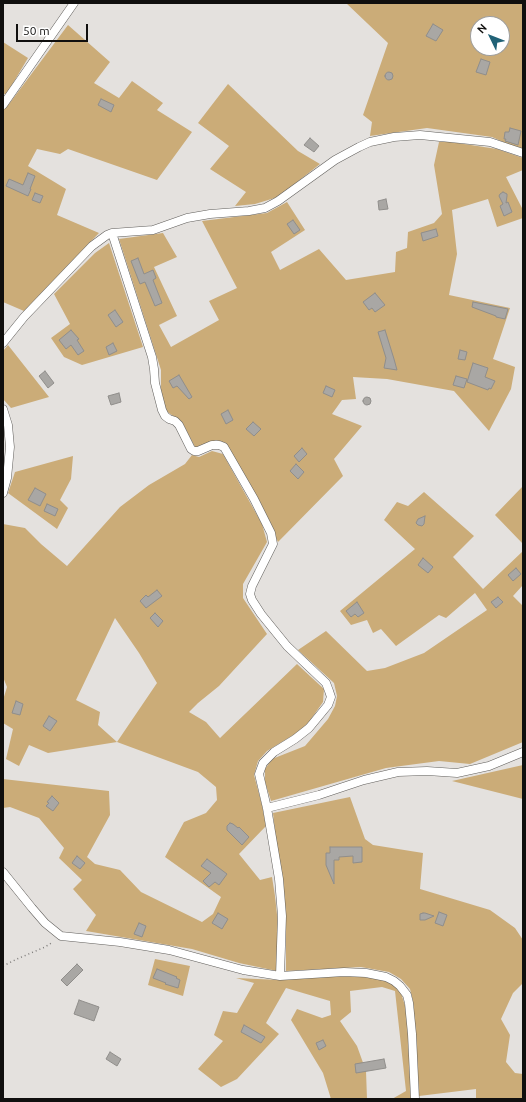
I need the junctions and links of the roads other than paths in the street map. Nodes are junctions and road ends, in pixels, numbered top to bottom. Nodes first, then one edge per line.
1 (74, 3) edge
2 (3, 105) edge
3 (523, 154) edge
4 (112, 233) junction
5 (3, 343) edge
6 (3, 410) edge
7 (3, 493) edge
8 (523, 752) edge
9 (267, 808) junction
10 (3, 872) edge
11 (280, 976) junction
12 (415, 1099) edge

1 - 2 street
3 - 4 street
4 - 5 street
4 - 9 street
6 - 7 street
8 - 9 street
9 - 11 street
10 - 11 street
11 - 12 street

